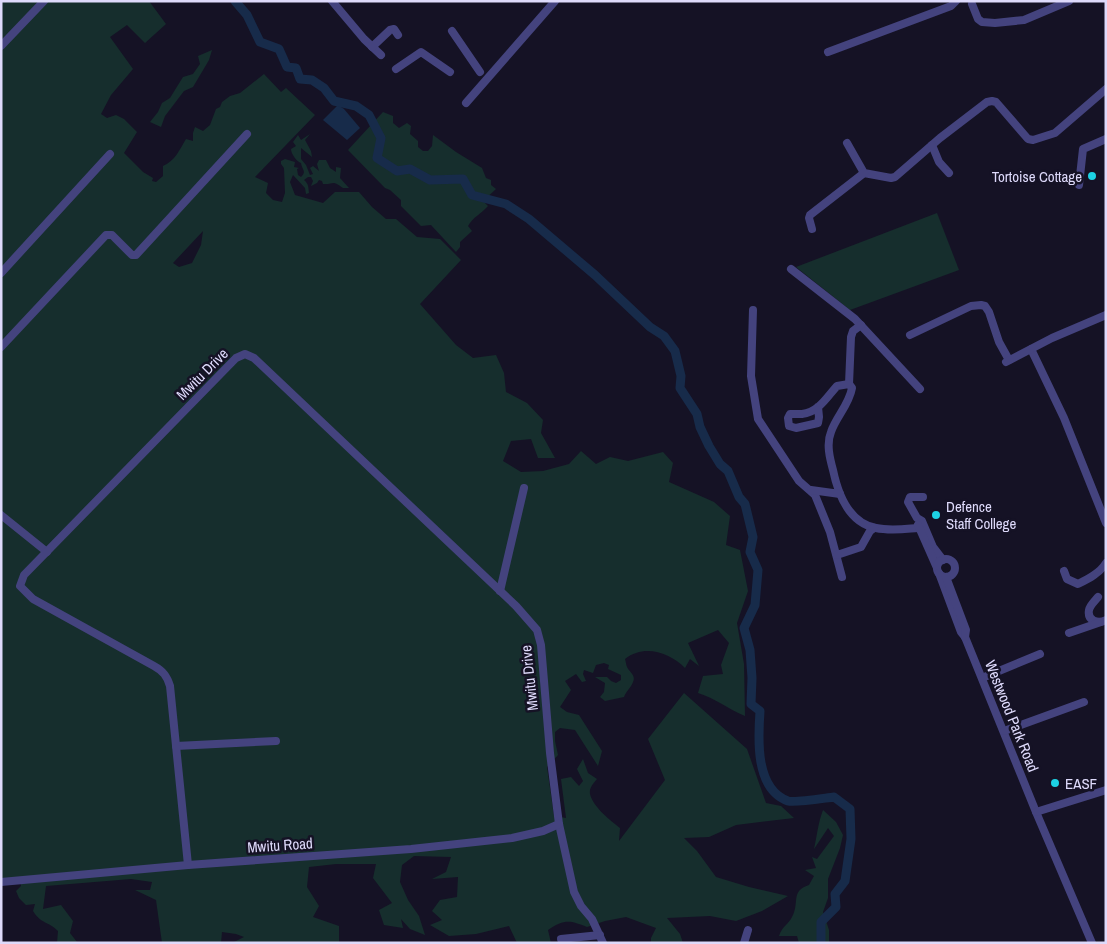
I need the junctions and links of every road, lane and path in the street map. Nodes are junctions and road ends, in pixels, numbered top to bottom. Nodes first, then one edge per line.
1 (44, 1) edge
2 (332, 1) edge
3 (956, 1) edge
4 (1069, 1) edge
5 (553, 2) edge
6 (972, 4) dead end
7 (452, 31) dead end
8 (398, 35) dead end
9 (1, 46) edge
10 (372, 47) junction
11 (828, 52) dead end
12 (381, 55) dead end
13 (396, 69) dead end
14 (450, 72) dead end
15 (480, 72) dead end
16 (1106, 89) edge
17 (466, 103) dead end
18 (247, 134) dead end
19 (1106, 139) edge
20 (847, 143) dead end
21 (932, 145) junction
22 (110, 154) dead end
23 (864, 173) junction
24 (949, 173) dead end
25 (1080, 185) dead end
26 (812, 229) dead end
27 (791, 269) dead end
28 (1, 273) edge
29 (753, 310) dead end
30 (1106, 315) edge
31 (861, 325) junction
32 (910, 335) dead end
33 (1, 348) edge
34 (1031, 349) junction
35 (849, 384) junction
36 (920, 389) dead end
37 (818, 407) junction
38 (804, 414) junction
39 (818, 423) junction
40 (804, 425) junction
41 (831, 432) junction
42 (524, 488) dead end
43 (811, 490) junction
44 (840, 494) junction
45 (923, 497) dead end
46 (1, 515) edge
47 (917, 518) junction
48 (1106, 523) edge
49 (874, 528) junction
50 (918, 528) junction
51 (47, 552) junction
52 (837, 556) junction
53 (943, 560) junction
54 (1106, 563) edge
55 (1064, 571) dead end
56 (941, 573) junction
57 (842, 577) dead end
58 (500, 591) junction
59 (1098, 597) dead end
60 (1103, 621) edge
61 (1070, 633) dead end
62 (1040, 654) dead end
63 (982, 678) junction
64 (1084, 702) dead end
65 (1004, 731) junction
66 (276, 741) dead end
67 (176, 746) junction
68 (1106, 790) edge
69 (1106, 794) edge
70 (1036, 814) junction
71 (559, 824) junction
72 (188, 865) junction
73 (1, 882) edge
74 (748, 930) dead end
75 (561, 939) dead end
76 (602, 939) edge
77 (744, 943) edge
78 (1092, 943) edge

1 - 9 street
2 - 10 street
3 - 11 street
4 - 6 street
5 - 17 street
7 - 15 street
8 - 10 street
10 - 12 street
13 - 14 street
16 - 21 street
18 - 33 street
19 - 25 street
20 - 23 street
21 - 23 street
21 - 24 street
22 - 28 street
23 - 26 street
27 - 31 street
29 - 43 street
30 - 34 street
31 - 35 street
31 - 36 street
32 - 34 street
34 - 48 street
35 - 37 street
35 - 41 street
37 - 38 street
37 - 39 street
38 - 40 street
38 - 40 street
39 - 40 street
39 - 41 street
41 - 44 street
42 - 58 street
43 - 44 street
43 - 52 street
44 - 49 street
45 - 47 street
46 - 51 street
47 - 50 street, Westwood Park Road
47 - 53 street
49 - 50 street
49 - 52 street
50 - 56 street, Westwood Park Road
51 - 58 street, Mwitu Drive
51 - 67 street, Mwitu Drive
52 - 57 street
53 - 56 street
53 - 56 street
54 - 55 street
56 - 63 street, Westwood Park Road
58 - 71 street, Mwitu Drive
59 - 60 street
60 - 61 street
62 - 63 street
63 - 65 street, Westwood Park Road
64 - 65 street
65 - 70 street, Westwood Park Road
66 - 67 street
67 - 72 street, Mwitu Drive
68 - 70 street
69 - 70 street
70 - 78 street, Westwood Park Road
71 - 72 street, Mwitu Road
71 - 76 street, Mwitu Drive
72 - 73 street, Mwitu Road
74 - 77 street
75 - 76 street

